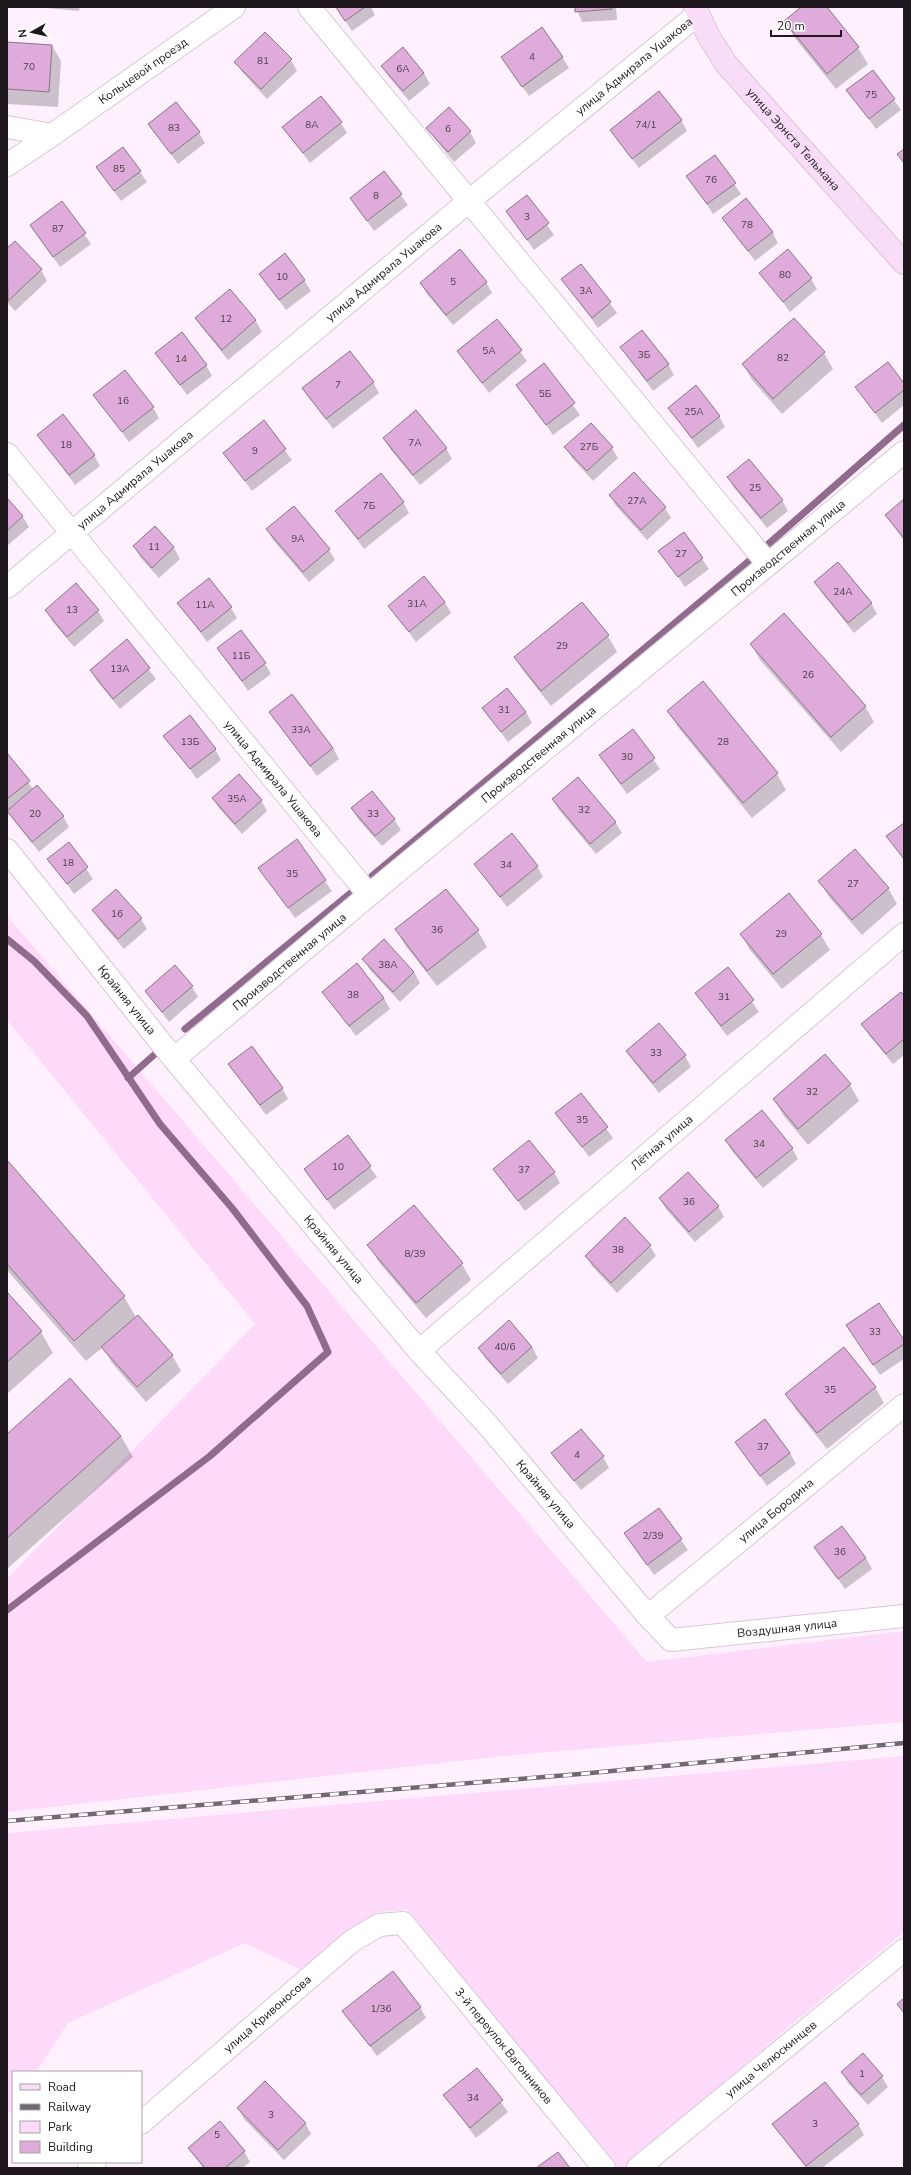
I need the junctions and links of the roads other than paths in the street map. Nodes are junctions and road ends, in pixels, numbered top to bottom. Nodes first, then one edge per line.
1 (234, 7) edge
2 (309, 7) edge
3 (696, 11) edge
4 (7, 128) edge
5 (52, 135) junction
6 (7, 165) edge
7 (468, 201) junction
8 (904, 263) edge
9 (904, 452) edge
10 (7, 454) edge
11 (72, 533) junction
12 (768, 564) junction
13 (7, 587) edge
14 (7, 850) edge
15 (369, 895) junction
16 (904, 934) edge
17 (174, 1059) junction
18 (419, 1351) junction
19 (904, 1405) edge
20 (648, 1616) junction
21 (904, 1616) edge
22 (671, 1640) joint
23 (403, 1923) joint
24 (904, 1950) edge
25 (142, 2122) edge
26 (604, 2168) edge
27 (638, 2168) edge

1 - 5 street, Кольцевой проезд
2 - 7 street
3 - 7 street, улица Адмирала Ушакова
3 - 8 main road, улица Эрнста Тельмана
4 - 5 street
5 - 6 street, Кольцевой проезд
7 - 11 street, улица Адмирала Ушакова
7 - 12 street
9 - 12 street, Производственная улица
10 - 11 street, улица Адмирала Ушакова
11 - 13 street, улица Адмирала Ушакова
11 - 15 street, улица Адмирала Ушакова
12 - 15 street, Производственная улица
14 - 17 street, Крайняя улица
15 - 17 street, Производственная улица
16 - 18 street, Лётная улица
17 - 18 street, Крайняя улица
18 - 20 street, Крайняя улица
19 - 20 street, улица Бородина
20 - 22 street, Крайняя улица
21 - 22 street, Воздушная улица
23 - 25 street, улица Кривоносова
23 - 26 street, 3-й переулок Вагонников
24 - 27 street, улица Челюскинцев

